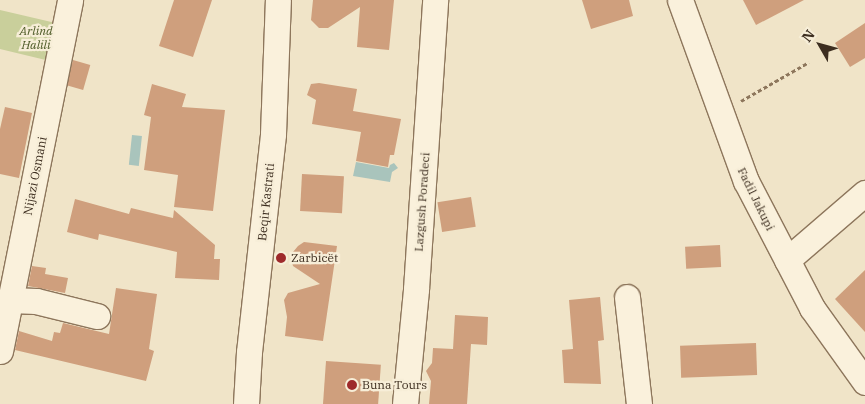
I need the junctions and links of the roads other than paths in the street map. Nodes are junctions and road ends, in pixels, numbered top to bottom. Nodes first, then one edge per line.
1 (70, 0) edge
2 (278, 0) edge
3 (435, 0) edge
4 (680, 0) edge
5 (865, 193) edge
6 (786, 260) junction
7 (627, 297) dead end
8 (10, 300) junction
9 (97, 316) dead end
10 (0, 351) edge
11 (865, 382) edge
12 (246, 404) edge
13 (405, 404) edge
14 (639, 404) edge

1 - 8 street, Nijazi Osmani
2 - 12 street, Beqir Kastrati
3 - 13 street, Lazgush Poradeci
4 - 6 street, Fadil Jakupi
5 - 6 street
6 - 11 street, Fadil Jakupi
7 - 14 street
8 - 9 street
8 - 10 street, Nijazi Osmani

